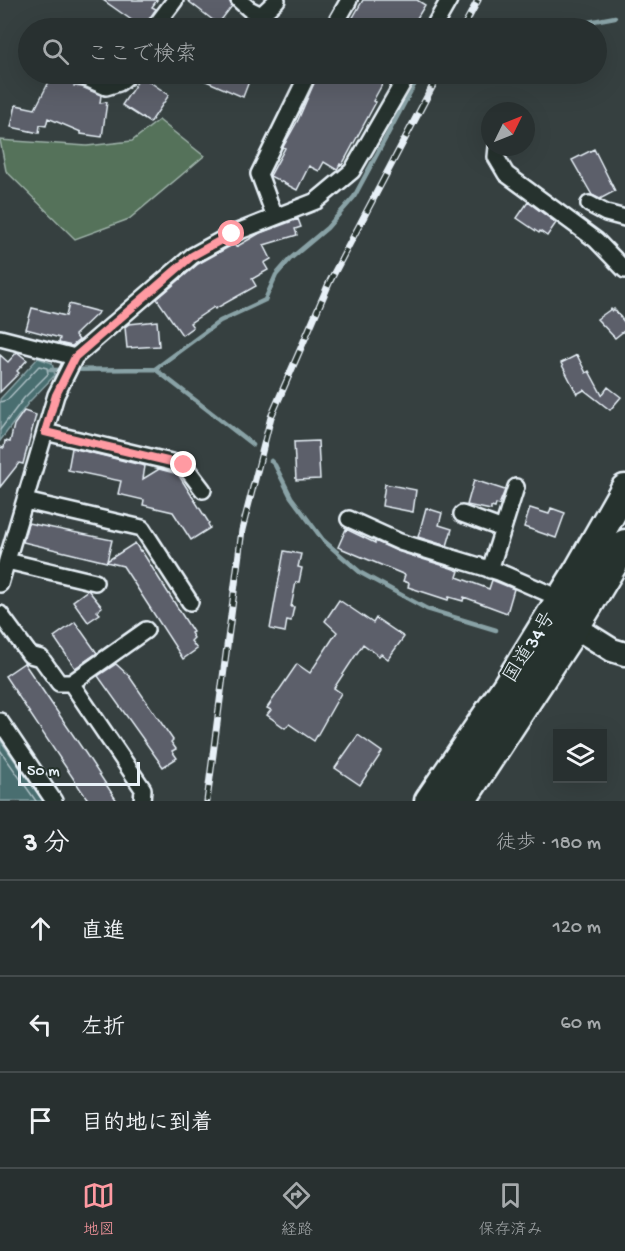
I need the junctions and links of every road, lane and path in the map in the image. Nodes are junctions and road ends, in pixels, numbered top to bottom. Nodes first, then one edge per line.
1 (174, 0) edge
2 (239, 0) edge
3 (349, 0) edge
4 (449, 0) edge
5 (275, 2) edge
6 (161, 18) edge
7 (268, 18) edge
8 (339, 18) edge
9 (439, 18) edge
10 (99, 84) edge
11 (116, 84) edge
12 (303, 84) edge
13 (402, 84) edge
14 (496, 156) edge
15 (589, 204) dead end
16 (275, 217) junction
17 (625, 218) edge
18 (625, 270) edge
19 (0, 338) edge
20 (75, 358) junction
21 (45, 432) junction
22 (516, 487) dead end
23 (625, 489) edge
24 (203, 490) dead end
25 (25, 501) junction
26 (462, 514) dead end
27 (349, 519) dead end
28 (503, 529) junction
29 (625, 544) edge
30 (5, 558) edge
31 (490, 570) junction
32 (95, 582) dead end
33 (0, 584) edge
34 (190, 602) dead end
35 (563, 613) junction
36 (0, 614) edge
37 (146, 630) dead end
38 (625, 654) edge
39 (71, 683) junction
40 (0, 721) edge
41 (54, 801) edge
42 (142, 801) edge
43 (429, 801) edge
44 (461, 801) edge

1 - 6 street
2 - 5 street
3 - 8 street
4 - 9 street
5 - 7 street
10 - 11 street
12 - 16 street
13 - 16 street
14 - 18 street
15 - 17 street
16 - 20 street
19 - 20 street
20 - 21 street
21 - 24 street
21 - 25 street
22 - 28 street
23 - 35 highway, 国道34号
25 - 30 street
25 - 34 street
26 - 28 street
27 - 31 street
28 - 31 street
29 - 35 highway, 国道34号
30 - 32 street
30 - 33 street
31 - 35 street
35 - 38 street
35 - 43 highway, 国道34号
35 - 44 highway, 国道34号
36 - 39 street
37 - 39 street
39 - 42 street
40 - 41 street

